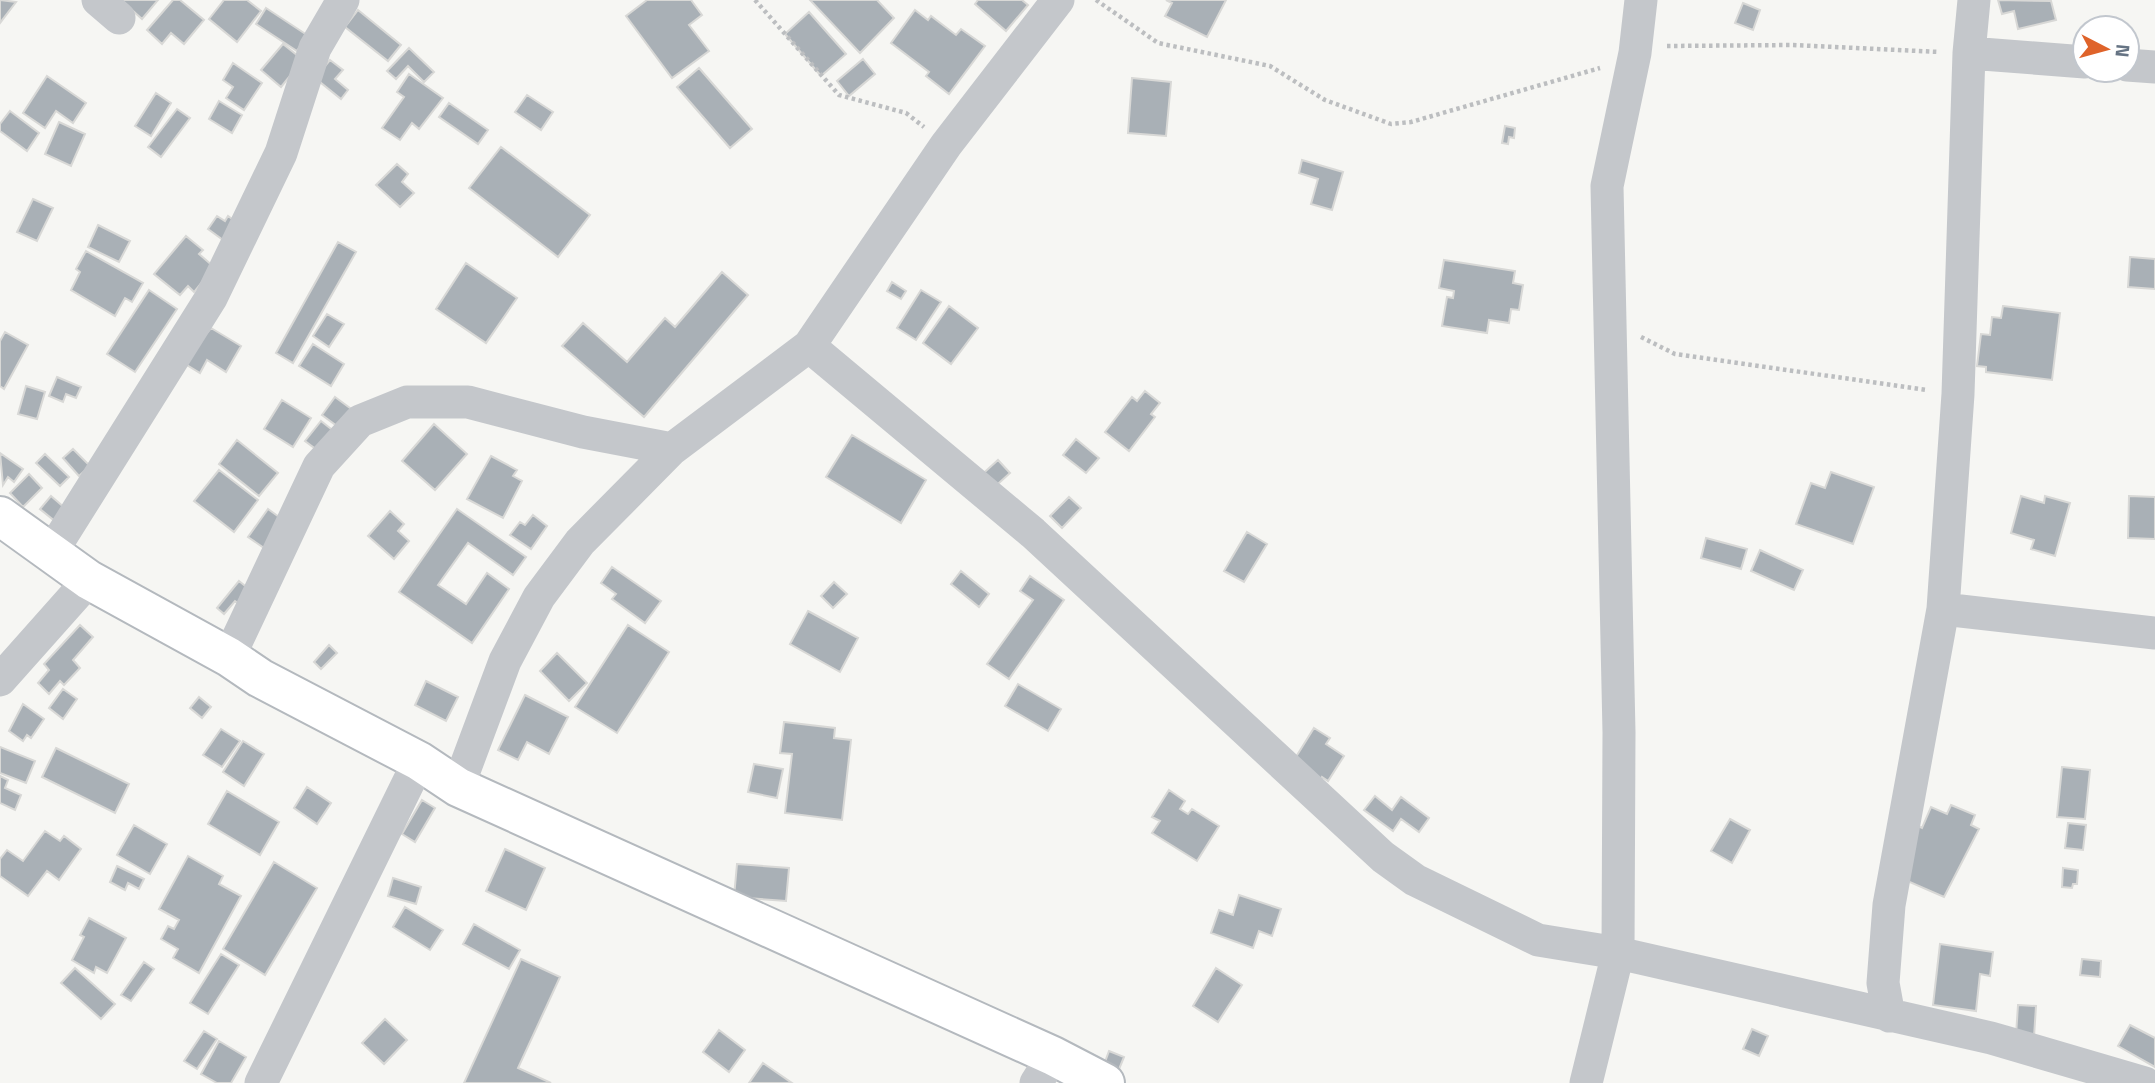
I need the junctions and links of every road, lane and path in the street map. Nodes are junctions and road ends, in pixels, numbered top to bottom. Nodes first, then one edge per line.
1 (343, 0) edge
2 (755, 0) edge
3 (1058, 0) edge
4 (1096, 0) edge
5 (1641, 0) edge
6 (1974, 0) edge
7 (1635, 52) junction
8 (1969, 53) junction
9 (2071, 61) edge
10 (946, 145) junction
11 (1611, 319) junction
12 (809, 346) junction
13 (1958, 394) junction
14 (671, 449) junction
15 (0, 516) edge
16 (51, 552) junction
17 (89, 580) junction
18 (1943, 609) junction
19 (2155, 633) edge
20 (229, 657) junction
21 (0, 680) edge
22 (419, 761) junction
23 (458, 787) junction
24 (1618, 953) junction
25 (1889, 1016) junction
26 (1044, 1069) edge
27 (261, 1083) edge
28 (1105, 1083) edge
29 (1586, 1083) edge
30 (2145, 1083) edge

1 - 16 street
2 - 10 path
3 - 10 street
4 - 7 path
5 - 7 street
6 - 8 street
7 - 8 path
7 - 11 street
8 - 9 street
8 - 13 street
10 - 12 street
11 - 13 path
11 - 24 street
12 - 14 street
12 - 24 street
13 - 18 street
14 - 20 street
14 - 23 street
15 - 16 street
16 - 17 street
17 - 20 street
17 - 21 street
18 - 19 street
18 - 25 street
20 - 22 street
22 - 23 street
22 - 27 street
23 - 26 street
24 - 25 street
24 - 29 street
25 - 30 street
26 - 28 street

